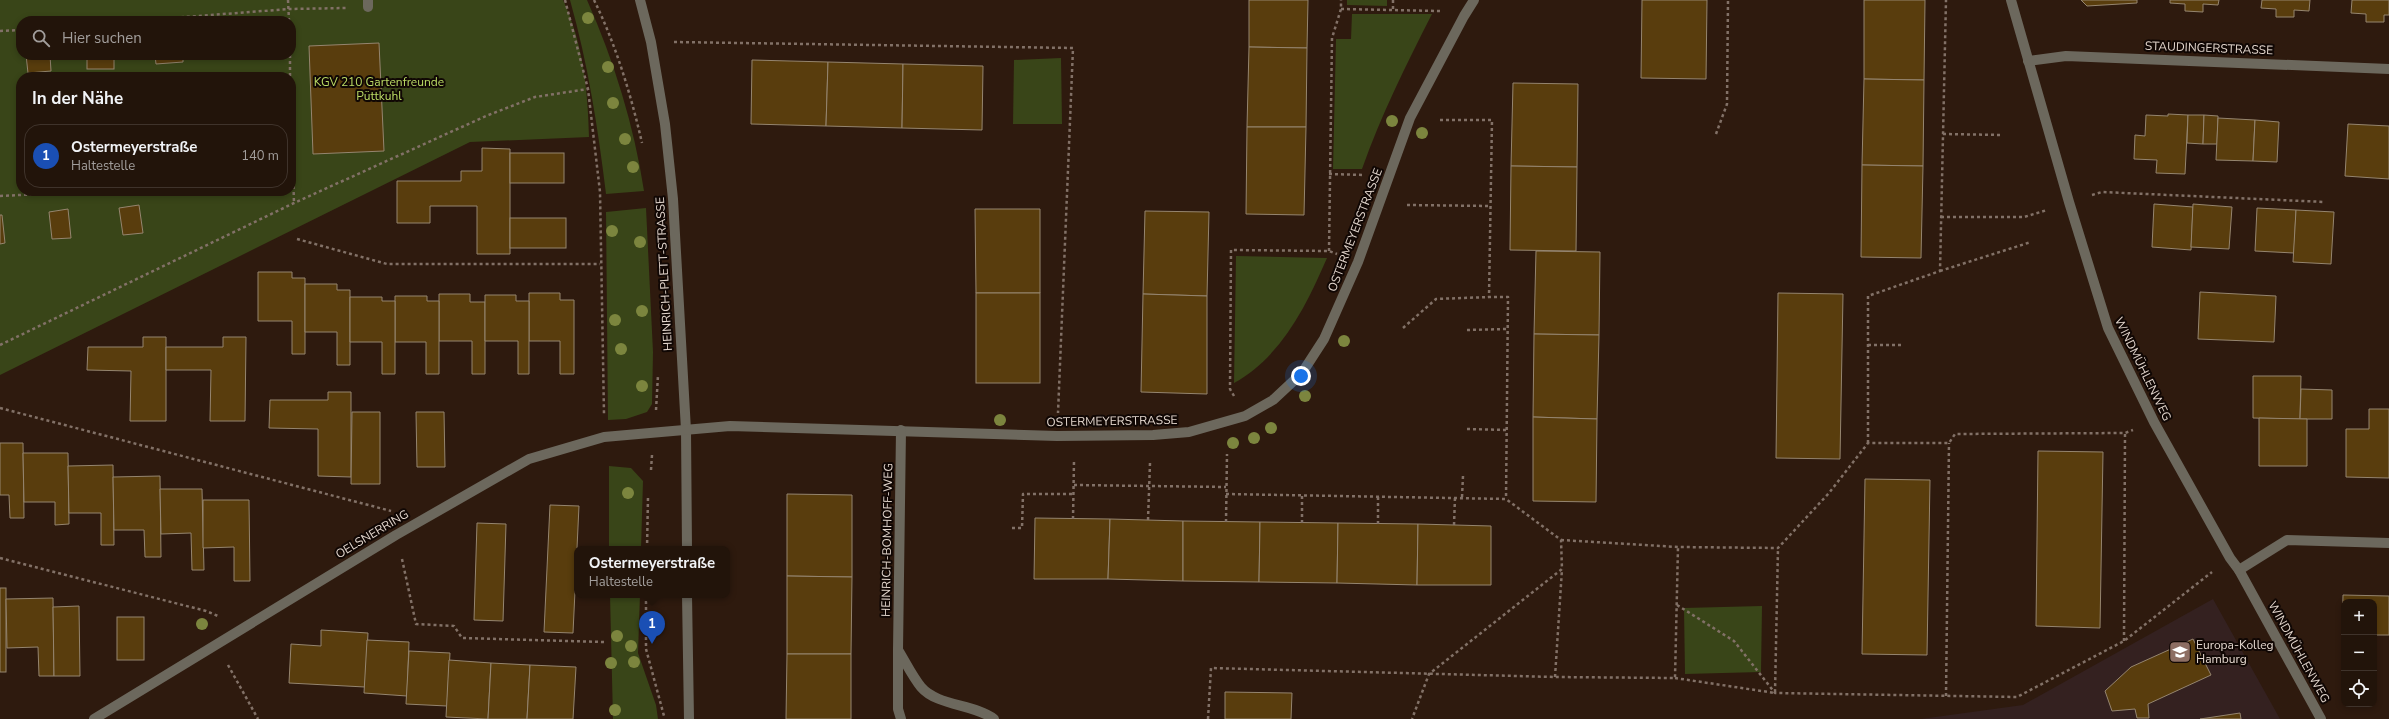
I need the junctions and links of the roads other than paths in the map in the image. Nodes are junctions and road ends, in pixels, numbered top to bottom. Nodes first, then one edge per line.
1 (640, 0) edge
2 (1474, 0) edge
3 (2012, 0) edge
4 (2028, 61) junction
5 (2389, 69) edge
6 (686, 430) junction
7 (902, 430) junction
8 (2389, 543) edge
9 (687, 546) edge
10 (2239, 570) junction
11 (688, 598) edge
12 (898, 650) junction
13 (94, 719) edge
14 (689, 719) edge
15 (901, 719) edge
16 (994, 719) edge
17 (2321, 719) edge

1 - 6 street, HEINRICH-PLETT-STRASSE
2 - 7 street, OSTERMEYERSTRASSE
3 - 4 street, WINDMÜHLENWEG
4 - 5 street, STAUDINGERSTRASSE
4 - 10 street, WINDMÜHLENWEG
6 - 7 street, OSTERMEYERSTRASSE
6 - 9 street, HEINRICH-PLETT-STRASSE
6 - 13 street, OELSNERRING
7 - 12 street, HEINRICH-BOMHOFF-WEG
8 - 10 street
10 - 17 street, WINDMÜHLENWEG
11 - 14 street
12 - 15 street, HEINRICH-BOMHOFF-WEG
12 - 16 street

